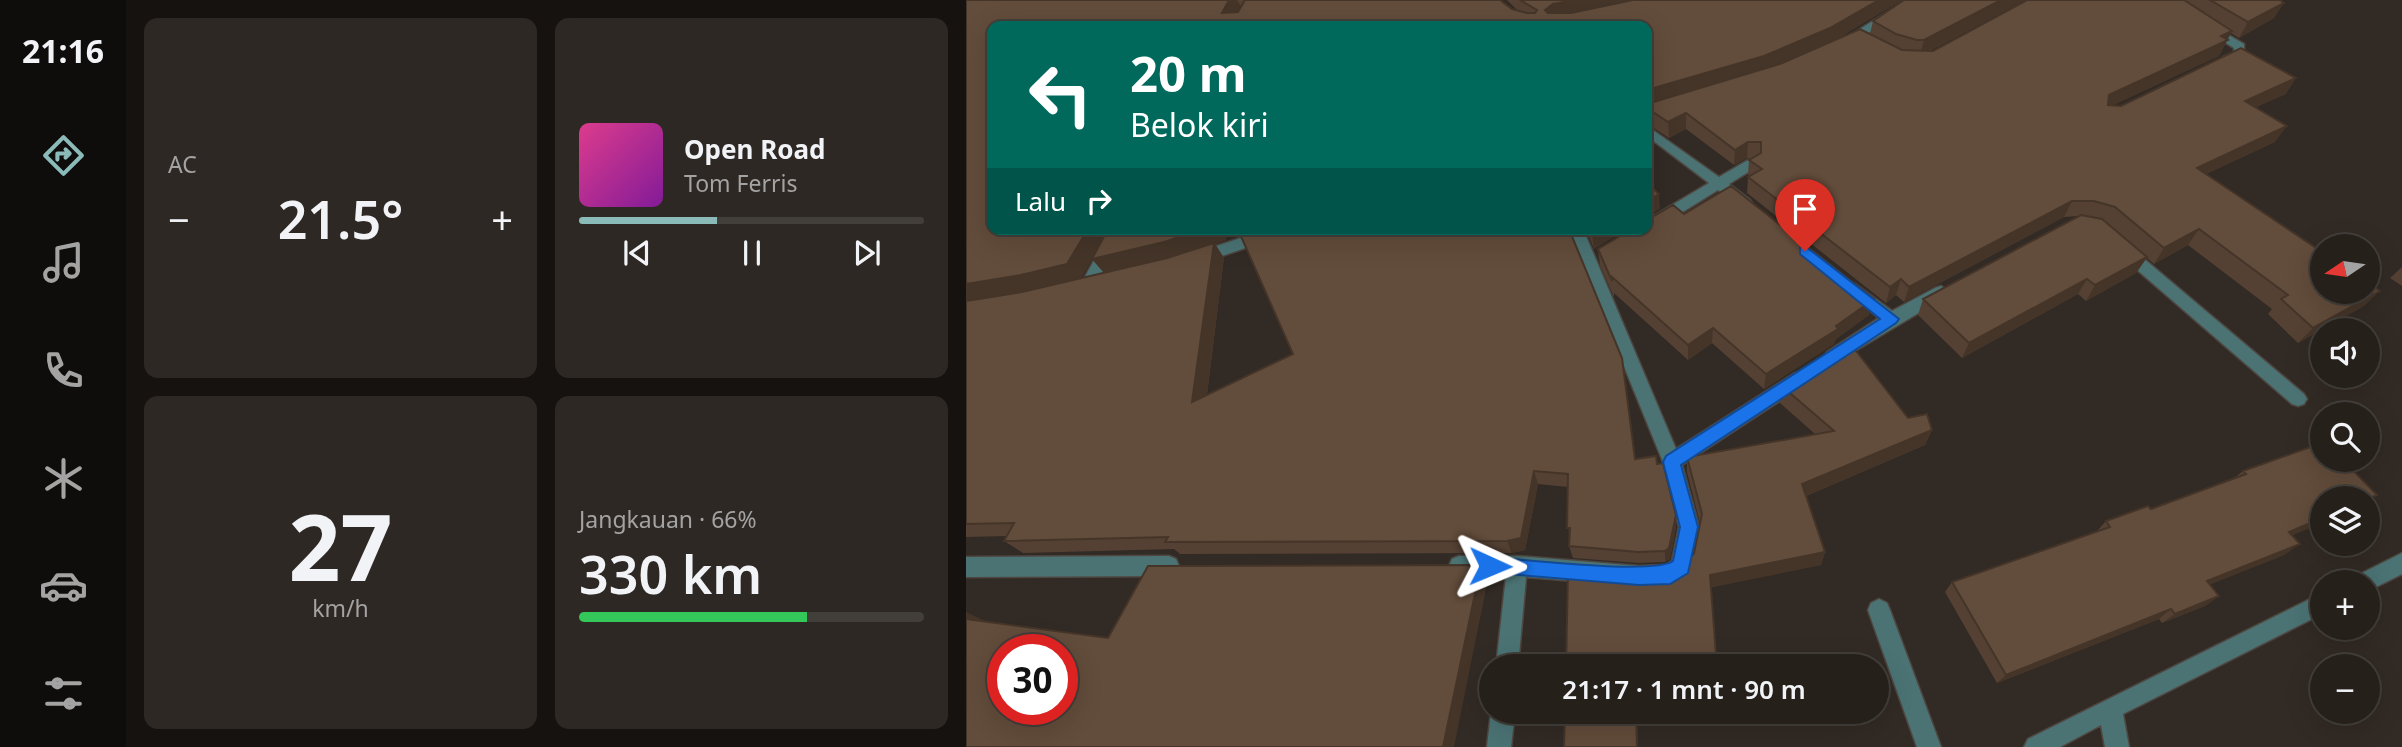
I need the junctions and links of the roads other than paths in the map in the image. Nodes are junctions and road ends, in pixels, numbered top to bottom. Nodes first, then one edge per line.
1 (1884, 0) edge
2 (1914, 0) edge
3 (1881, 20) junction
4 (2196, 20) edge
5 (1837, 47) edge
6 (2216, 66) edge
7 (1652, 134) edge
8 (1753, 163) edge
9 (1719, 183) junction
10 (1762, 217) edge
11 (1652, 224) edge
12 (1115, 235) edge
13 (1267, 235) edge
14 (1579, 235) edge
15 (2113, 242) edge
16 (1178, 265) edge
17 (1837, 276) edge
18 (1114, 280) edge
19 (1951, 287) edge
20 (1891, 319) junction
21 (2298, 399) dead end
22 (1672, 462) junction
23 (2402, 563) edge
24 (1186, 566) edge
25 (1434, 566) edge
26 (1517, 566) junction
27 (966, 567) edge
28 (2380, 574) edge
29 (2310, 609) edge
30 (1878, 610) dead end
31 (1508, 654) edge
32 (2110, 708) junction
33 (1502, 724) edge
34 (1499, 747) edge
35 (1929, 747) edge
36 (2036, 747) edge
37 (2117, 747) edge

1 - 3 street
2 - 3 street
3 - 5 street
4 - 6 street
7 - 9 street
8 - 9 street
9 - 10 street
9 - 11 street
12 - 18 street
13 - 16 street
14 - 22 street
15 - 21 street
17 - 20 street
19 - 20 street
20 - 22 street
22 - 26 street
23 - 28 street
24 - 27 street
25 - 26 street
26 - 31 street
29 - 32 street
30 - 35 street
32 - 36 street
32 - 37 street
33 - 34 street

